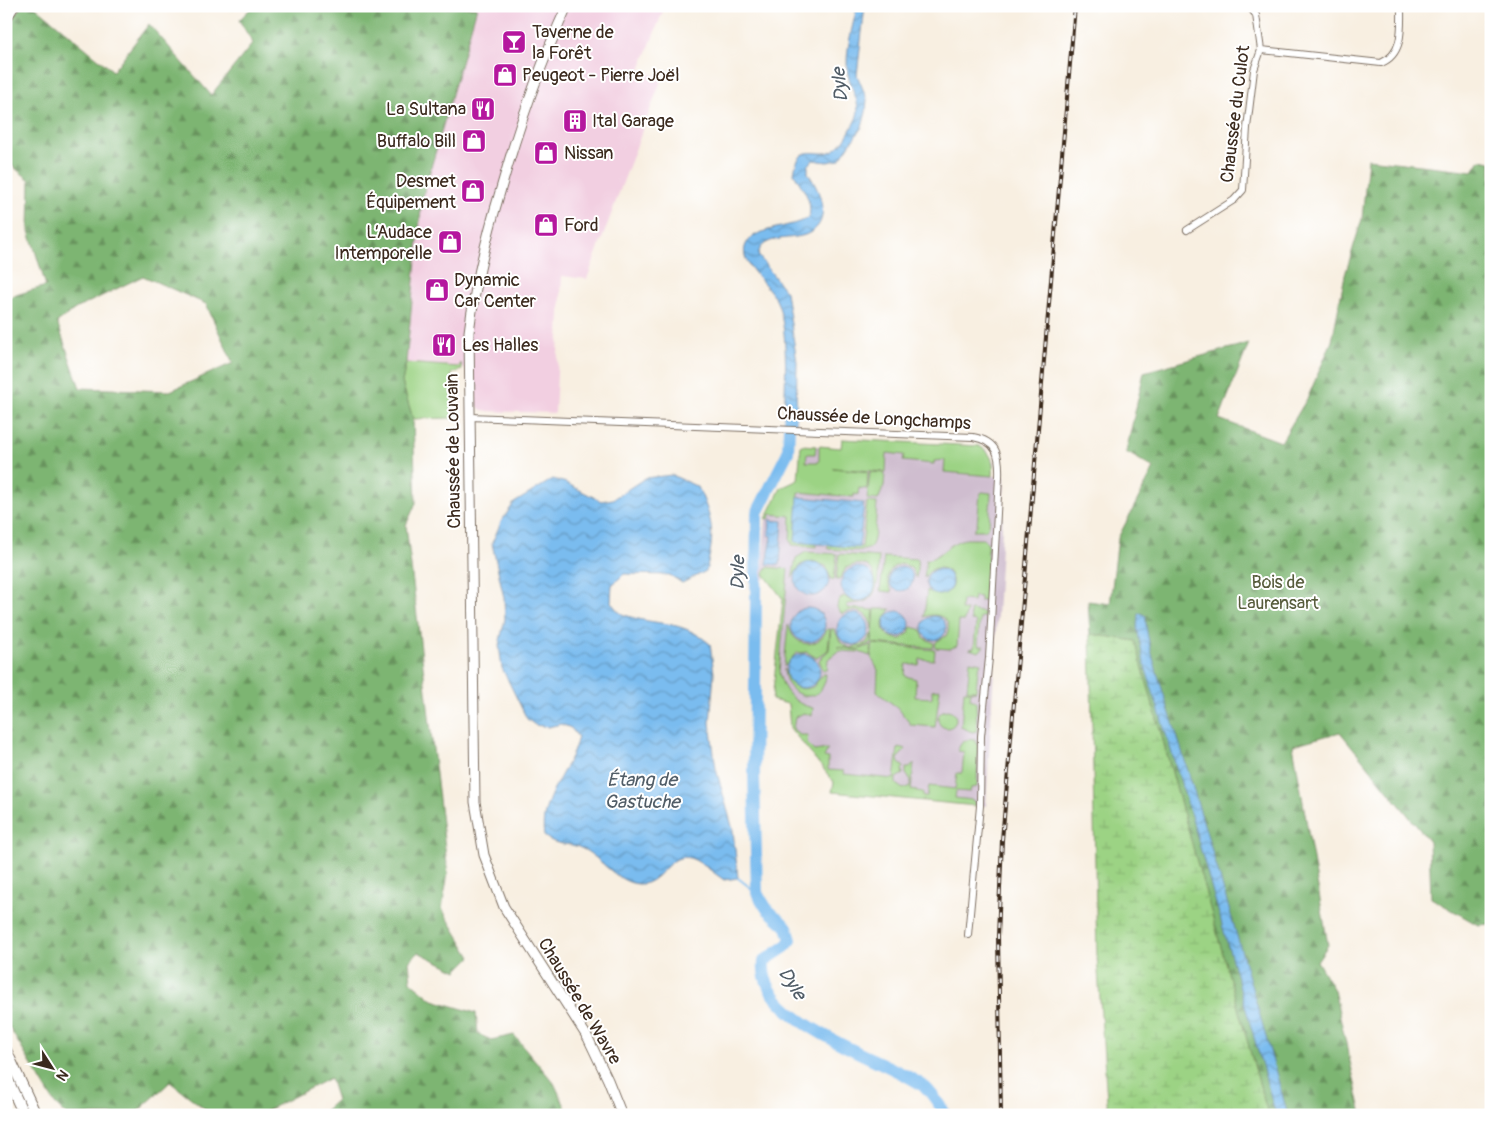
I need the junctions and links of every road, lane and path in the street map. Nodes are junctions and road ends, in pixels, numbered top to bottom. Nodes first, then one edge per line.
1 (16, 6) edge
2 (566, 6) edge
3 (1249, 6) edge
4 (1401, 6) edge
5 (6, 22) edge
6 (1261, 50) junction
7 (1186, 230) dead end
8 (469, 418) junction
9 (504, 907) joint
10 (968, 935) dead end
11 (6, 1050) edge
12 (6, 1076) edge
13 (24, 1115) edge
14 (36, 1115) edge
15 (622, 1115) edge

1 - 5 street
2 - 8 main road, Chaussée de Louvain
3 - 6 street, Chaussée du Culot
4 - 6 street
6 - 7 street, Chaussée du Culot
8 - 9 main road, Chaussée de Louvain
8 - 10 street, Chaussée de Longchamps
9 - 15 main road, Chaussée de Wavre
11 - 14 highway
12 - 13 highway

